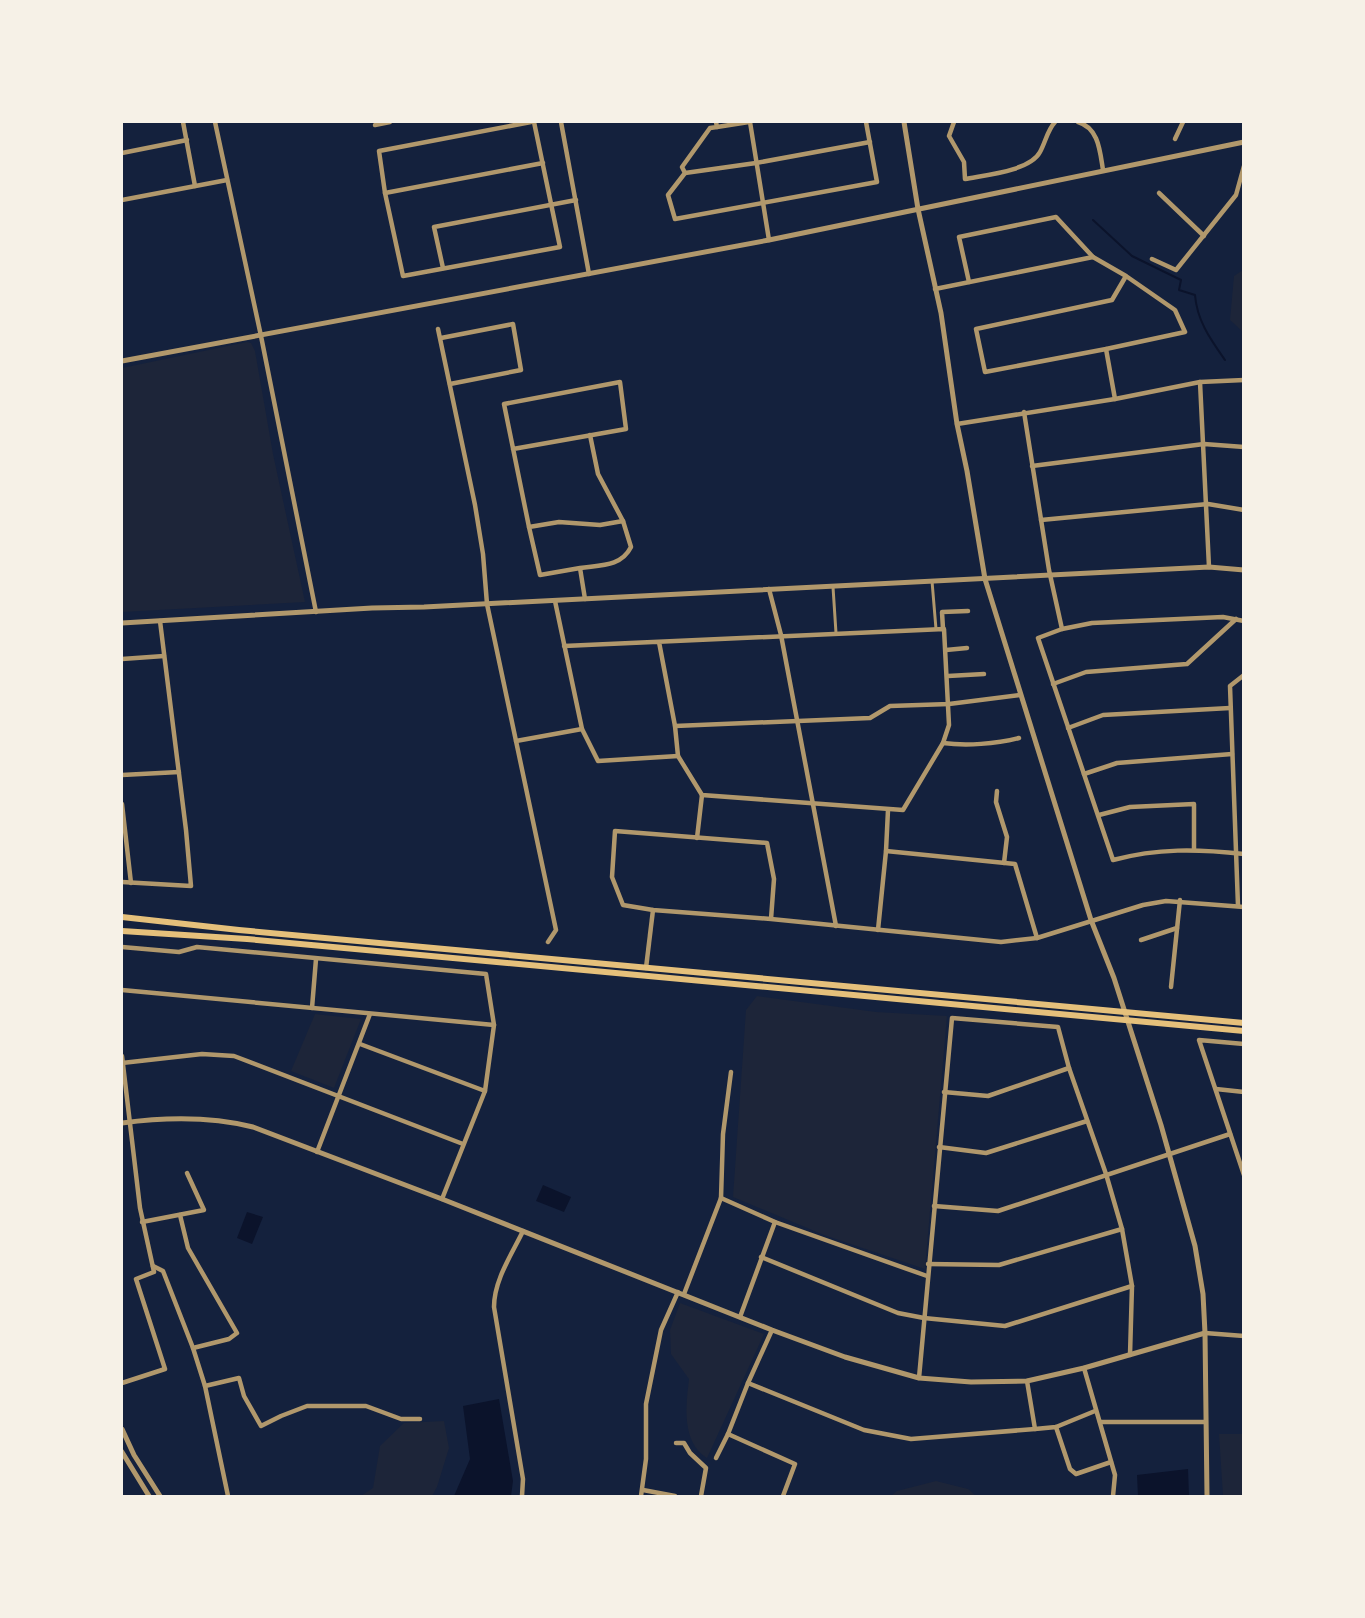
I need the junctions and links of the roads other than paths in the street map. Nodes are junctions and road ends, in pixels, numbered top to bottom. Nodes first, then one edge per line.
1 (183, 122) edge
2 (215, 122) edge
3 (390, 122) edge
4 (532, 122) edge
5 (561, 122) edge
6 (749, 122) edge
7 (866, 122) edge
8 (904, 122) edge
9 (954, 122) edge
10 (1047, 122) edge
11 (1055, 122) edge
12 (1078, 122) edge
13 (1085, 122) edge
14 (1184, 122) edge
15 (506, 124) edge
16 (717, 124) edge
17 (375, 125) dead end
18 (1050, 128) junction
19 (1175, 139) dead end
20 (187, 140) junction
21 (870, 142) junction
22 (1244, 142) edge
23 (122, 153) edge
24 (543, 163) junction
25 (756, 163) junction
26 (1244, 166) edge
27 (1103, 170) junction
28 (685, 173) junction
29 (227, 180) junction
30 (195, 186) junction
31 (385, 193) junction
32 (1159, 193) dead end
33 (122, 200) edge
34 (576, 200) junction
35 (551, 204) junction
36 (763, 204) junction
37 (918, 209) junction
38 (1204, 236) junction
39 (769, 240) junction
40 (1093, 258) junction
41 (1152, 259) dead end
42 (443, 268) junction
43 (589, 274) junction
44 (1126, 276) junction
45 (969, 282) junction
46 (935, 289) junction
47 (438, 330) dead end
48 (261, 336) junction
49 (441, 338) junction
50 (1106, 350) junction
51 (122, 361) edge
52 (1244, 380) edge
53 (1200, 382) junction
54 (450, 384) junction
55 (1115, 399) junction
56 (1024, 412) junction
57 (957, 424) junction
58 (590, 435) junction
59 (1204, 444) junction
60 (1244, 447) edge
61 (513, 449) junction
62 (1032, 465) junction
63 (1208, 504) junction
64 (1244, 510) edge
65 (1041, 520) junction
66 (623, 521) junction
67 (529, 527) junction
68 (1209, 567) junction
69 (580, 568) junction
70 (1244, 570) edge
71 (1052, 575) junction
72 (985, 579) junction
73 (932, 581) junction
74 (833, 586) junction
75 (769, 589) junction
76 (585, 599) junction
77 (555, 601) junction
78 (487, 604) junction
79 (316, 612) junction
80 (968, 612) dead end
81 (1236, 619) junction
82 (160, 621) junction
83 (1244, 621) edge
84 (122, 622) edge
85 (936, 629) junction
86 (943, 629) junction
87 (1062, 629) junction
88 (836, 633) junction
89 (782, 635) junction
90 (659, 642) junction
91 (564, 646) junction
92 (967, 648) dead end
93 (946, 650) junction
94 (164, 656) junction
95 (122, 658) edge
96 (984, 674) dead end
97 (1244, 675) edge
98 (948, 676) junction
99 (1053, 684) junction
100 (1020, 695) junction
101 (949, 704) junction
102 (1230, 708) junction
103 (797, 722) junction
104 (675, 726) junction
105 (1068, 728) junction
106 (582, 729) junction
107 (1019, 738) dead end
108 (516, 741) junction
109 (943, 743) junction
110 (1232, 754) junction
111 (678, 756) junction
112 (180, 772) junction
113 (1084, 774) junction
114 (122, 775) edge
115 (997, 791) dead end
116 (702, 795) junction
117 (122, 804) edge
118 (812, 804) junction
119 (888, 810) junction
120 (1099, 815) junction
121 (698, 838) junction
122 (1194, 849) junction
123 (886, 851) junction
124 (1236, 853) junction
125 (1244, 854) edge
126 (1004, 863) junction
127 (122, 882) edge
128 (130, 883) junction
129 (1180, 900) junction
130 (1241, 907) edge
131 (653, 910) junction
132 (122, 917) edge
133 (771, 919) junction
134 (1091, 920) junction
135 (836, 926) junction
136 (1177, 928) junction
137 (878, 930) junction
138 (122, 931) edge
139 (1037, 938) junction
140 (1141, 940) dead end
141 (548, 942) dead end
142 (122, 947) edge
143 (316, 959) junction
144 (646, 968) junction
145 (1171, 987) dead end
146 (122, 990) edge
147 (312, 1008) junction
148 (1124, 1011) junction
149 (370, 1014) junction
150 (1126, 1020) junction
151 (1244, 1023) edge
152 (494, 1025) junction
153 (1244, 1031) edge
154 (360, 1044) junction
155 (1244, 1044) edge
156 (122, 1056) edge
157 (123, 1063) edge
158 (1069, 1068) junction
159 (731, 1072) dead end
160 (1216, 1089) junction
161 (485, 1091) junction
162 (944, 1092) junction
163 (1244, 1092) edge
164 (338, 1096) junction
165 (1087, 1121) junction
166 (130, 1122) junction
167 (122, 1123) edge
168 (1230, 1134) junction
169 (464, 1144) junction
170 (939, 1147) junction
171 (1235, 1150) junction
172 (1244, 1151) edge
173 (317, 1152) junction
174 (1169, 1154) junction
175 (187, 1173) dead end
176 (1106, 1174) junction
177 (1244, 1175) edge
178 (721, 1198) junction
179 (442, 1199) junction
180 (934, 1206) junction
181 (180, 1215) junction
182 (142, 1222) junction
183 (776, 1222) junction
184 (1122, 1229) junction
185 (523, 1231) junction
186 (761, 1257) junction
187 (928, 1264) junction
188 (153, 1266) junction
189 (927, 1276) junction
190 (1132, 1286) junction
191 (681, 1293) junction
192 (740, 1317) junction
193 (924, 1318) junction
194 (772, 1330) junction
195 (1205, 1333) junction
196 (1244, 1336) edge
197 (193, 1348) junction
198 (1131, 1355) junction
199 (1084, 1368) junction
200 (919, 1378) junction
201 (1027, 1381) junction
202 (122, 1383) edge
203 (748, 1383) junction
204 (205, 1386) junction
205 (1095, 1411) junction
206 (420, 1419) dead end
207 (1100, 1422) junction
208 (1205, 1422) junction
209 (1056, 1427) junction
210 (122, 1429) edge
211 (1035, 1429) junction
212 (728, 1434) junction
213 (676, 1443) dead end
214 (122, 1452) edge
215 (716, 1458) dead end
216 (1111, 1462) junction
217 (643, 1490) junction
218 (149, 1497) edge
219 (160, 1497) edge
220 (228, 1497) edge
221 (522, 1497) edge
222 (641, 1497) edge
223 (675, 1497) edge
224 (701, 1497) edge
225 (783, 1497) edge
226 (1113, 1497) edge
227 (1207, 1497) edge

1 - 20 street
2 - 29 street
3 - 17 street
4 - 15 street
4 - 24 street
5 - 34 street
6 - 16 street
6 - 25 street
7 - 21 street
8 - 37 street
9 - 18 street
10 - 18 street
11 - 18 street
12 - 13 street
13 - 27 street
14 - 19 street
15 - 31 street
16 - 28 street
20 - 23 street
20 - 30 street
21 - 25 street
21 - 36 street
22 - 27 street
24 - 31 street
24 - 35 street
25 - 28 street
25 - 36 street
26 - 38 street
27 - 37 street
28 - 36 street
29 - 30 street
29 - 48 street
30 - 33 street
31 - 42 street
32 - 38 street
34 - 35 street
34 - 43 street
35 - 42 street
35 - 42 street
36 - 39 street
37 - 39 street
37 - 46 street
38 - 41 street
39 - 43 street
40 - 44 street
40 - 45 street
40 - 45 street
43 - 48 street
44 - 50 street
44 - 50 street
45 - 46 street
46 - 57 street
47 - 49 street
48 - 51 street
48 - 79 street
49 - 54 street
49 - 54 street
50 - 55 street
52 - 53 street
53 - 55 street
53 - 59 street
54 - 78 street
55 - 56 street
56 - 57 street
56 - 62 street
57 - 72 street
58 - 61 street
58 - 61 street
58 - 66 street
59 - 60 street
59 - 62 street
59 - 63 street
61 - 67 street
62 - 65 street
63 - 64 street
63 - 65 street
63 - 68 street
65 - 71 street
66 - 67 street
66 - 69 street
67 - 69 street
68 - 70 street
68 - 71 street
69 - 76 street
71 - 72 street
71 - 87 street
72 - 73 street
72 - 100 street
73 - 74 street
73 - 85 street
74 - 75 street
74 - 88 street
75 - 76 street
75 - 89 street
76 - 77 street
77 - 78 street
77 - 91 street
78 - 79 street
78 - 108 street
79 - 82 street
80 - 86 street
81 - 83 street
81 - 87 street
81 - 99 street
82 - 84 street
82 - 94 street
85 - 86 street
85 - 88 street
86 - 93 street
87 - 99 street
88 - 89 street
89 - 90 street
89 - 103 street
90 - 91 street
90 - 104 street
91 - 106 street
92 - 93 street
93 - 98 street
94 - 95 street
94 - 112 street
96 - 98 street
97 - 102 street
98 - 101 street
99 - 105 street
100 - 101 street
100 - 134 street
101 - 103 street
101 - 109 street
102 - 105 street
102 - 110 street
103 - 104 street
103 - 118 street
104 - 111 street
105 - 113 street
106 - 108 street
106 - 111 street
107 - 109 street
108 - 141 street
109 - 119 street
110 - 113 street
110 - 124 street
111 - 116 street
112 - 114 street
112 - 128 street
113 - 120 street
115 - 126 street
116 - 118 street
116 - 121 street
117 - 128 street
118 - 119 street
118 - 135 street
119 - 123 street
120 - 122 street
120 - 122 street
121 - 131 street
121 - 133 street
122 - 124 street
123 - 126 street
123 - 137 street
124 - 125 street
124 - 130 street
126 - 139 street
127 - 128 street
129 - 130 street
129 - 134 street
129 - 136 street
131 - 133 street
131 - 144 street
132 - 144 main road
133 - 135 street
134 - 139 street
134 - 148 street
135 - 137 street
136 - 140 street
136 - 145 street
137 - 139 street
138 - 150 main road
142 - 143 street
143 - 147 street
143 - 152 street
144 - 148 main road
146 - 147 street
147 - 149 street
148 - 150 street
148 - 151 main road
149 - 152 street
149 - 154 street
150 - 153 main road
150 - 174 street
152 - 161 street
154 - 161 street
154 - 164 street
155 - 160 street
156 - 157 street
157 - 164 street
157 - 166 street
158 - 162 street
158 - 162 street
158 - 165 street
159 - 178 street
160 - 163 street
160 - 168 street
161 - 169 street
162 - 170 street
164 - 169 street
164 - 173 street
165 - 170 street
165 - 176 street
166 - 167 street
166 - 173 street
166 - 182 street
168 - 171 street
168 - 174 street
169 - 179 street
170 - 180 street
171 - 172 street
171 - 177 street
173 - 179 street
174 - 176 street
174 - 195 street
175 - 181 street
176 - 180 street
176 - 184 street
178 - 183 street
178 - 191 street
179 - 185 street
180 - 187 street
181 - 182 street
181 - 197 street
182 - 188 street
183 - 186 street
183 - 189 street
184 - 187 street
184 - 190 street
185 - 191 street
185 - 221 street
186 - 192 street
186 - 193 street
187 - 189 street
188 - 197 street
188 - 202 street
189 - 193 street
190 - 193 street
190 - 198 street
191 - 192 street
191 - 217 street
192 - 194 street
193 - 200 street
194 - 200 street
194 - 203 street
195 - 196 street
195 - 198 street
195 - 208 street
197 - 204 street
198 - 199 street
199 - 201 street
199 - 205 street
200 - 201 street
201 - 211 street
203 - 211 street
203 - 212 street
204 - 206 street
204 - 220 street
205 - 207 street
205 - 209 street
207 - 208 street
207 - 216 street
208 - 227 street
209 - 211 street
209 - 216 street
210 - 219 street
212 - 215 street
212 - 225 street
213 - 224 street
214 - 218 street
216 - 226 street
217 - 222 street
217 - 223 street

